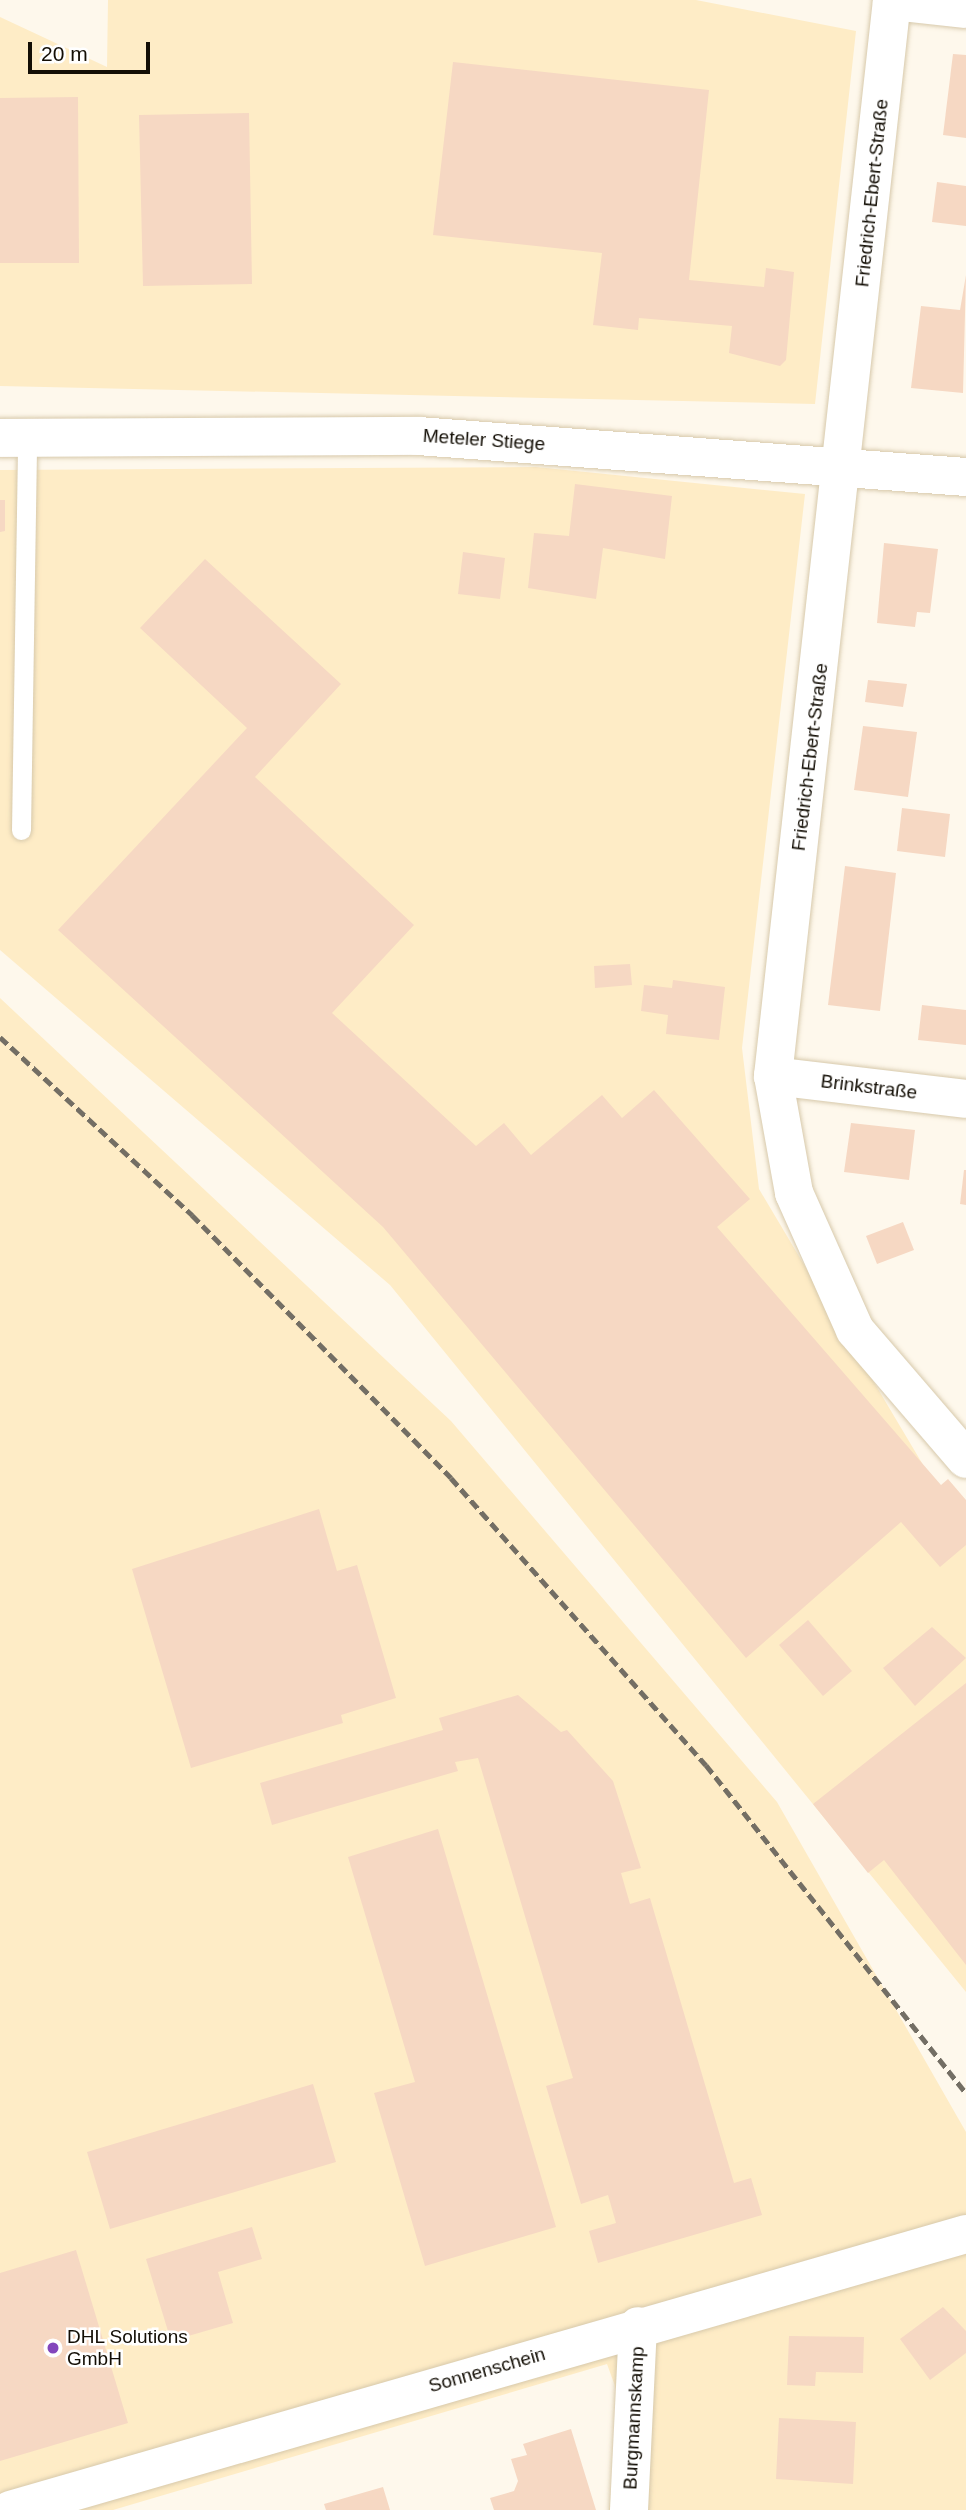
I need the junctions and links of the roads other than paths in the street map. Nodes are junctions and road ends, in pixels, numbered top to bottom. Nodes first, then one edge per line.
1 (892, 0) edge
2 (966, 9) edge
3 (13, 438) edge
4 (844, 464) junction
5 (966, 477) edge
6 (21, 830) dead end
7 (773, 1076) junction
8 (966, 1099) edge
9 (966, 1459) edge
10 (966, 2234) edge
11 (638, 2326) junction
12 (9, 2510) edge
13 (629, 2510) edge

1 - 2 street
1 - 4 street, Friedrich-Ebert-Straße
3 - 4 street, Meteler Stiege
3 - 6 lane
4 - 5 street, Meteler Stiege
4 - 7 street, Friedrich-Ebert-Straße
7 - 8 street, Brinkstraße
7 - 9 street, Friedrich-Ebert-Straße
10 - 11 street, Sonnenschein
11 - 12 street, Sonnenschein
11 - 13 street, Burgmannskamp

